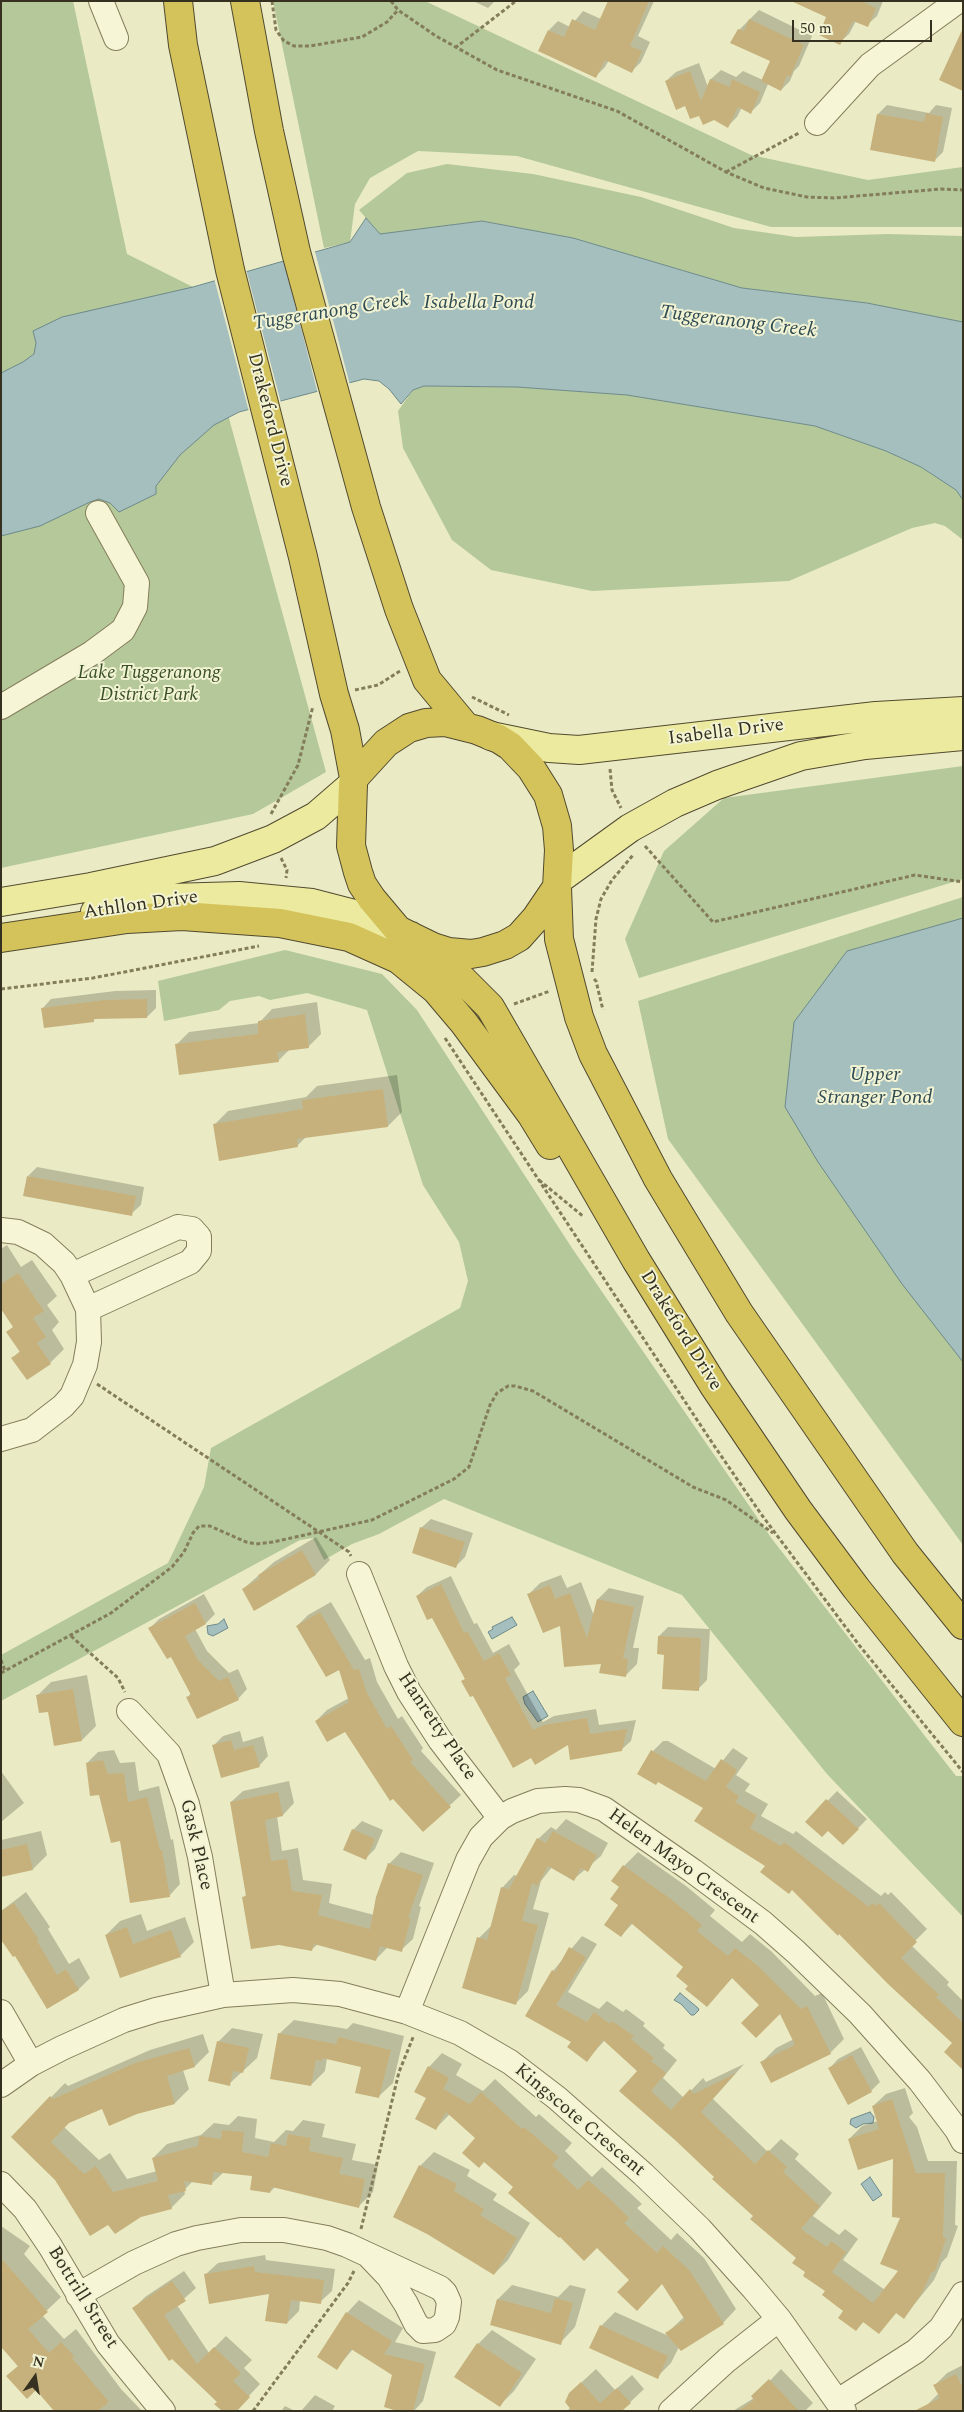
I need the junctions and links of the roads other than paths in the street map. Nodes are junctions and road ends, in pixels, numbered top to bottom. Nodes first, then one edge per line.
1 (101, 1) edge
2 (178, 1) edge
3 (245, 1) edge
4 (958, 1) edge
5 (116, 38) dead end
6 (817, 123) road end
7 (98, 513) dead end
8 (1, 707) edge
9 (963, 711) edge
10 (478, 731) junction
11 (963, 736) edge
12 (353, 781) junction
13 (558, 884) junction
14 (1, 902) edge
15 (1, 931) edge
16 (404, 933) junction
17 (1, 938) edge
18 (1, 1230) edge
19 (636, 1260) junction
20 (72, 1275) junction
21 (88, 1309) junction
22 (1, 1439) edge
23 (359, 1574) road end
24 (963, 1625) edge
25 (130, 1711) road end
26 (963, 1722) edge
27 (500, 1818) junction
28 (222, 1995) junction
29 (1, 2012) edge
30 (407, 2012) junction
31 (31, 2064) junction
32 (1, 2085) edge
33 (963, 2141) edge
34 (1, 2184) edge
35 (365, 2254) road end
36 (963, 2294) edge
37 (78, 2295) junction
38 (779, 2319) junction
39 (841, 2406) edge
40 (163, 2411) edge
41 (671, 2411) edge

1 - 5 street
2 - 12 highway, Drakeford Drive
3 - 10 highway
4 - 6 street
7 - 8 street
9 - 10 main road, Isabella Drive
10 - 12 highway
10 - 13 highway
11 - 13 main road, Isabella Drive
12 - 14 main road, Athllon Drive
12 - 16 highway, Drakeford Drive
13 - 16 highway
13 - 24 highway
15 - 16 main road, Athllon Drive
16 - 19 highway, Drakeford Drive
17 - 19 highway
18 - 20 street
19 - 26 highway, Drakeford Drive
20 - 21 street
20 - 21 street
21 - 22 street
23 - 27 street, Hanretty Place
25 - 28 street, Gask Place
27 - 30 street, Helen Mayo Crescent
27 - 33 street, Helen Mayo Crescent
28 - 30 street, Kingscote Crescent
28 - 31 street, Kingscote Crescent
29 - 31 street
30 - 38 street, Kingscote Crescent
31 - 32 street, Kingscote Crescent
34 - 37 street, Bottrill Street
35 - 37 street
36 - 39 street
37 - 40 street, Bottrill Street
38 - 39 street, Kingscote Crescent
38 - 41 street

